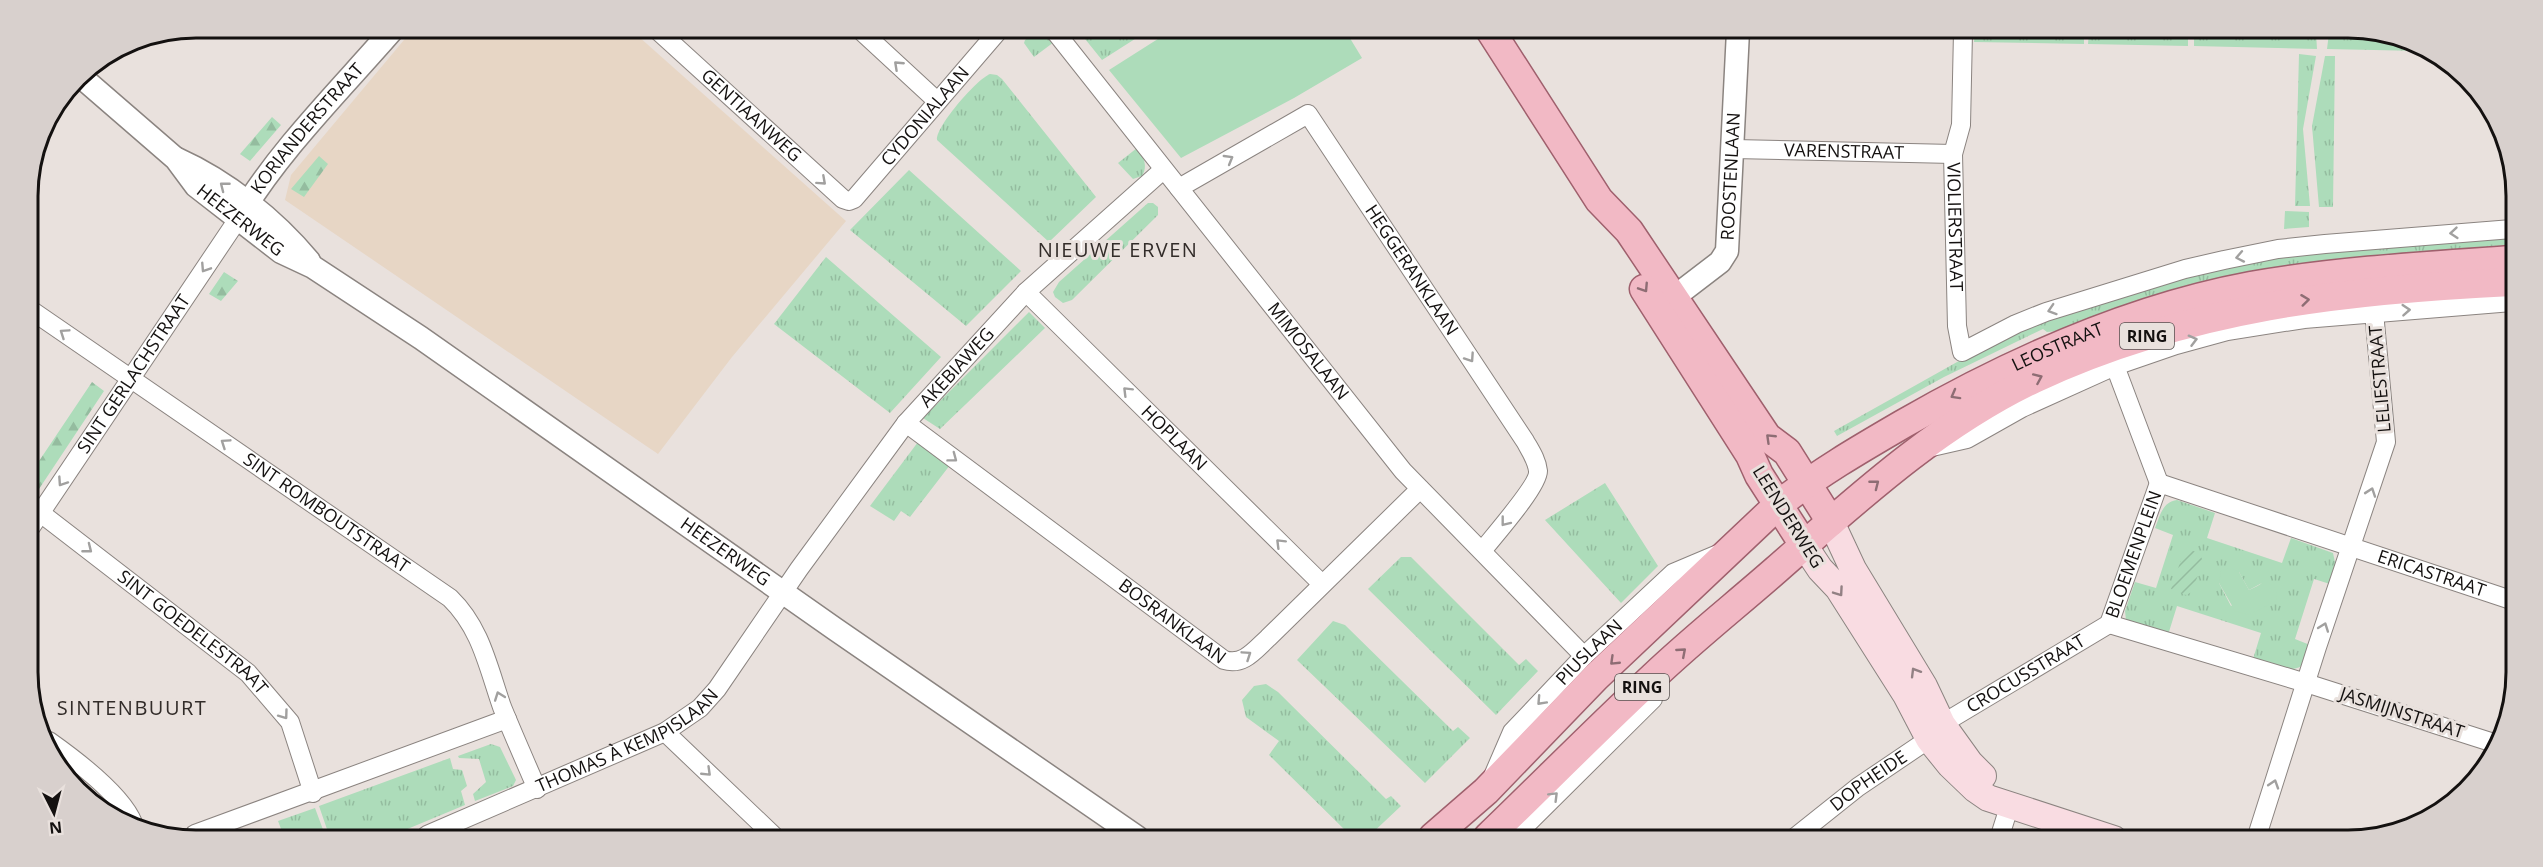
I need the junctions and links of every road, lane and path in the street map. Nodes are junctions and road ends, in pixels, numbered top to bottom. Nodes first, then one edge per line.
1 (385, 38) edge
2 (666, 38) edge
3 (869, 38) edge
4 (992, 38) edge
5 (1060, 38) edge
6 (1495, 38) edge
7 (1738, 38) edge
8 (1963, 38) edge
9 (87, 81) edge
10 (938, 101) junction
11 (1734, 149) junction
12 (1953, 154) junction
13 (1163, 170) junction
14 (1179, 188) junction
15 (1599, 200) junction
16 (849, 201) joint
17 (243, 212) junction
18 (2506, 229) edge
19 (2506, 261) edge
20 (2506, 282) edge
21 (1026, 292) junction
22 (1673, 298) junction
23 (2506, 302) edge
24 (2374, 312) junction
25 (38, 315) edge
26 (1962, 352) joint
27 (2115, 366) junction
28 (132, 379) junction
29 (906, 423) junction
30 (1918, 450) junction
31 (1807, 482) junction
32 (2159, 483) junction
33 (1420, 489) junction
34 (38, 504) edge
35 (1778, 505) junction
36 (38, 510) edge
37 (1831, 522) junction
38 (1804, 545) junction
39 (2352, 548) junction
40 (1728, 550) junction
41 (1482, 551) junction
42 (1322, 584) junction
43 (783, 592) junction
44 (2506, 598) edge
45 (2109, 624) junction
46 (1584, 656) junction
47 (1655, 675) junction
48 (2306, 683) junction
49 (507, 719) junction
50 (665, 732) junction
51 (1936, 732) junction
52 (2488, 741) edge
53 (57, 747) edge
54 (537, 789) junction
55 (1486, 791) junction
56 (313, 793) junction
57 (2010, 804) junction
58 (130, 814) edge
59 (1443, 829) edge
60 (1496, 829) edge
61 (1521, 829) edge
62 (1805, 829) edge
63 (2002, 829) edge
64 (2063, 829) edge
65 (2259, 829) edge
66 (207, 830) edge
67 (439, 830) edge
68 (767, 830) edge
69 (1126, 830) edge

1 - 17 street, KORIANDERSTRAAT
2 -> 16 street, GENTIAANWEG
10 -> 3 street
4 - 10 street, CYDONIALAAN
5 - 13 street, MIMOSALAAN
6 - 15 main road, LEENDERWEG
7 - 11 street, ROOSTENLAAN
8 - 12 street, VIOLIERSTRAAT
9 - 17 street, HEEZERWEG
10 - 16 street, CYDONIALAAN
11 - 12 street, VARENSTRAAT
11 - 22 street, ROOSTENLAAN
12 - 26 street, VIOLIERSTRAAT
13 - 14 street, MIMOSALAAN
13 - 21 street, AKEBIAWEG
14 - 33 street, MIMOSALAAN
14 -> 41 street, HEGGERANKLAAN
15 - 22 main road, LEENDERWEG
15 -> 35 main road, LEENDERWEG
17 -> 28 street, SINT GERLACHSTRAAT
17 - 43 street, HEEZERWEG
18 -> 26 street, LEOSTRAAT
19 -> 31 main road, LEOSTRAAT / RING
30 -> 20 main road, LEOSTRAAT / RING
21 - 29 street, AKEBIAWEG
42 -> 21 street, HOPLAAN
31 -> 22 main road, LEENDERWEG
24 -> 23 street, LEOSTRAAT
27 -> 24 street, LEOSTRAAT
39 -> 24 street, LELIESTRAAT
28 -> 25 street, SINT ROMBOUTSTRAAT
27 - 30 street, LEOSTRAAT
27 - 32 street
28 -> 34 street, SINT GERLACHSTRAAT
49 -> 28 street, SINT ROMBOUTSTRAAT
29 -> 42 street, BOSRANKLAAN
29 - 43 street, AKEBIAWEG
37 -> 30 main road, LEOSTRAAT / RING
31 - 35 main road, LEOSTRAAT / RING
31 - 37 main road, LEENDERWEG
32 - 39 street, BLOEMENPLEIN
32 - 45 street, BLOEMENPLEIN
33 - 41 street, MIMOSALAAN
33 - 42 street, BOSRANKLAAN
35 - 38 main road, LEENDERWEG
35 - 40 main road, PIUSLAAN / RING
36 -> 56 street, SINT GOEDELESTRAAT
37 - 38 main road, LEOSTRAAT / RING
51 -> 37 main road, LEENDERWEG
47 -> 38 main road, RING
38 -> 51 main road, LEENDERWEG
39 - 44 street, ERICASTRAAT
48 -> 39 street
40 - 46 street, PIUSLAAN
40 -> 55 main road, PIUSLAAN / RING
41 - 46 street, MIMOSALAAN
43 - 50 street, THOMAS À KEMPISLAAN
43 - 69 street, HEEZERWEG
45 - 48 street, BLOEMENPLEIN
45 - 51 street, CROCUSSTRAAT
46 -> 55 street, PIUSLAAN
47 - 60 main road, RING
61 -> 47 street
48 - 52 street, JASMIJNSTRAAT
65 -> 48 street
49 - 54 street, SINT ROMBOUTSTRAAT
49 - 56 street
50 - 54 street, THOMAS À KEMPISLAAN
50 -> 68 street
51 - 57 main road, LEENDERWEG
51 - 62 street, DOPHEIDE
53 - 58 street
54 - 67 street, THOMAS À KEMPISLAAN
55 - 59 main road, PIUSLAAN / RING
56 - 66 street
57 - 63 street
57 - 64 main road, LEENDERWEG

